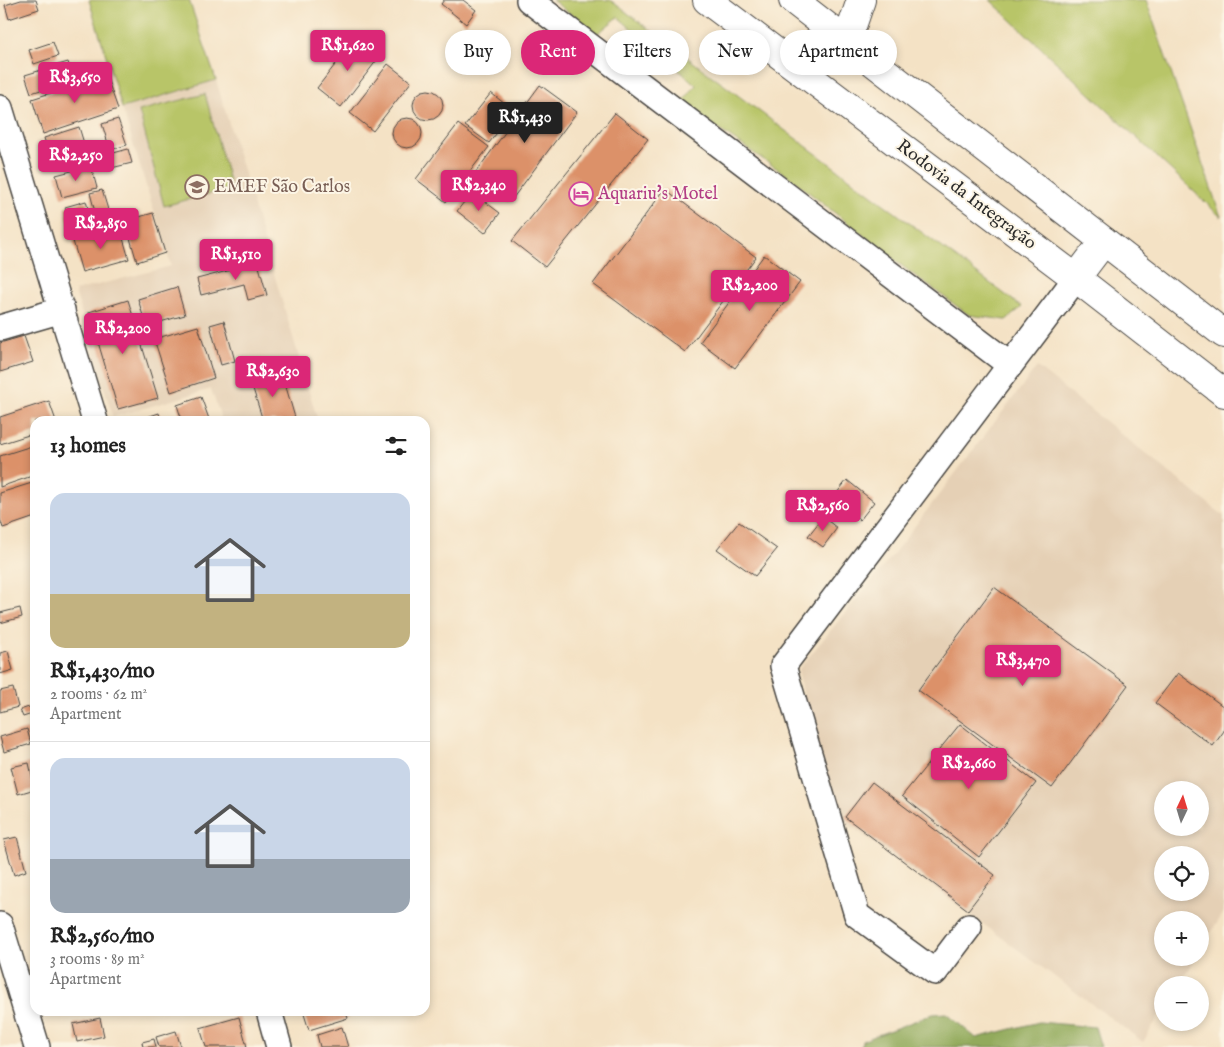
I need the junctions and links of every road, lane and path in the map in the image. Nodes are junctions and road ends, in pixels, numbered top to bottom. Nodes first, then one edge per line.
1 (528, 0) edge
2 (707, 0) edge
3 (793, 0) edge
4 (861, 0) edge
5 (832, 30) edge
6 (851, 30) edge
7 (890, 75) edge
8 (0, 108) edge
9 (1104, 241) junction
10 (1076, 278) junction
11 (62, 310) junction
12 (0, 328) edge
13 (1224, 334) edge
14 (1010, 365) junction
15 (1224, 393) edge
16 (94, 416) edge
17 (0, 925) edge
18 (969, 927) dead end
19 (270, 1016) edge
20 (37, 1047) edge
21 (279, 1047) edge

1 - 14 street
2 - 10 main road, Rodovia da Integração
3 - 5 main road
4 - 6 main road
7 - 9 main road
8 - 11 street
9 - 10 main road
9 - 13 main road
10 - 14 street
10 - 15 main road, Rodovia da Integração
11 - 12 street
11 - 16 street
14 - 18 street
17 - 20 street
19 - 21 street

